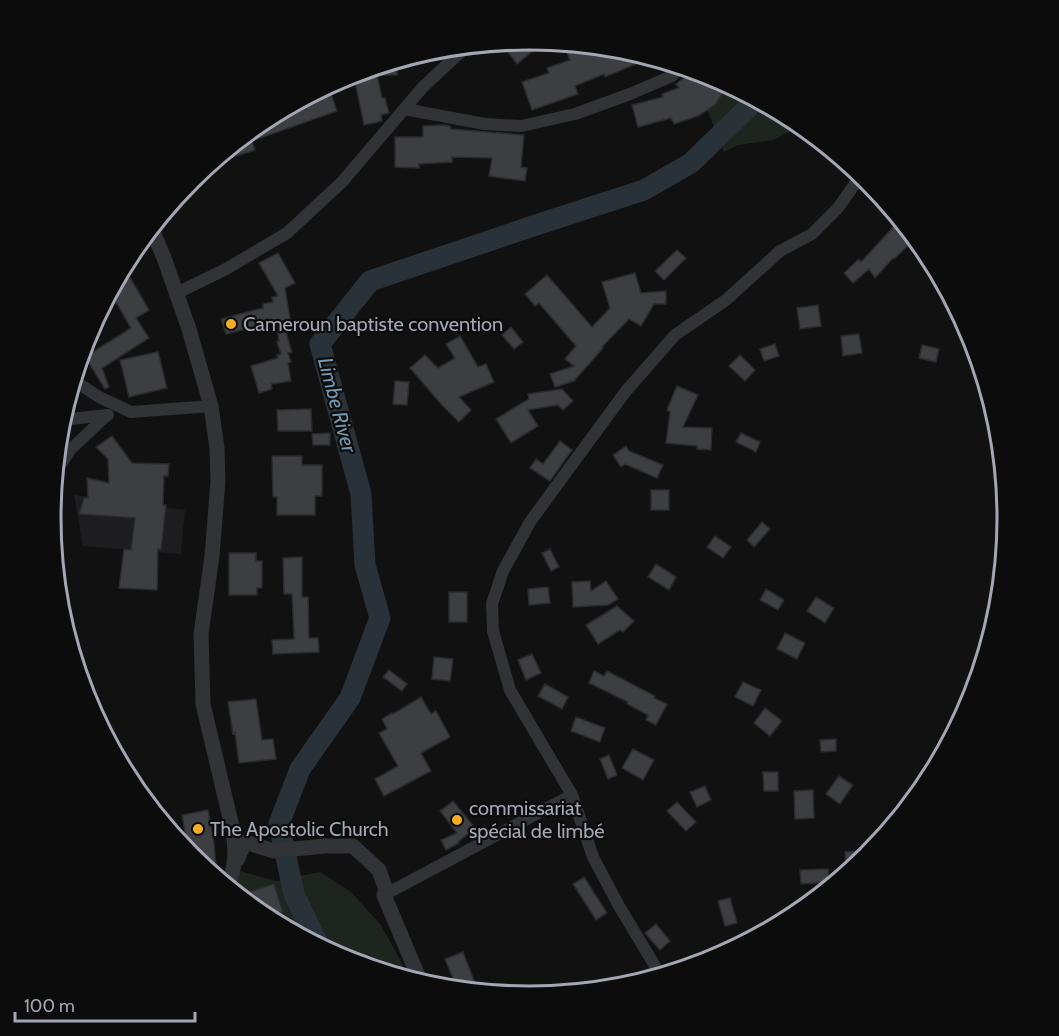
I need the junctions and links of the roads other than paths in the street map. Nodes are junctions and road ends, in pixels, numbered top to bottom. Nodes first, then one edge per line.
1 (456, 56) edge
2 (675, 72) edge
3 (404, 109) junction
4 (856, 182) edge
5 (155, 237) edge
6 (177, 293) junction
7 (81, 385) edge
8 (212, 406) junction
9 (131, 412) junction
10 (107, 416) junction
11 (72, 419) edge
12 (65, 458) edge
13 (573, 795) junction
14 (235, 866) junction
15 (231, 878) edge
16 (384, 895) junction
17 (657, 969) edge
18 (417, 973) edge

1 - 3 street
2 - 3 street
3 - 6 street
4 - 13 street
5 - 6 street
6 - 8 street
7 - 9 street
8 - 9 street
8 - 14 street
9 - 10 street
10 - 11 street
10 - 12 street
13 - 16 street
13 - 17 street
14 - 15 street
14 - 16 street
16 - 18 street

